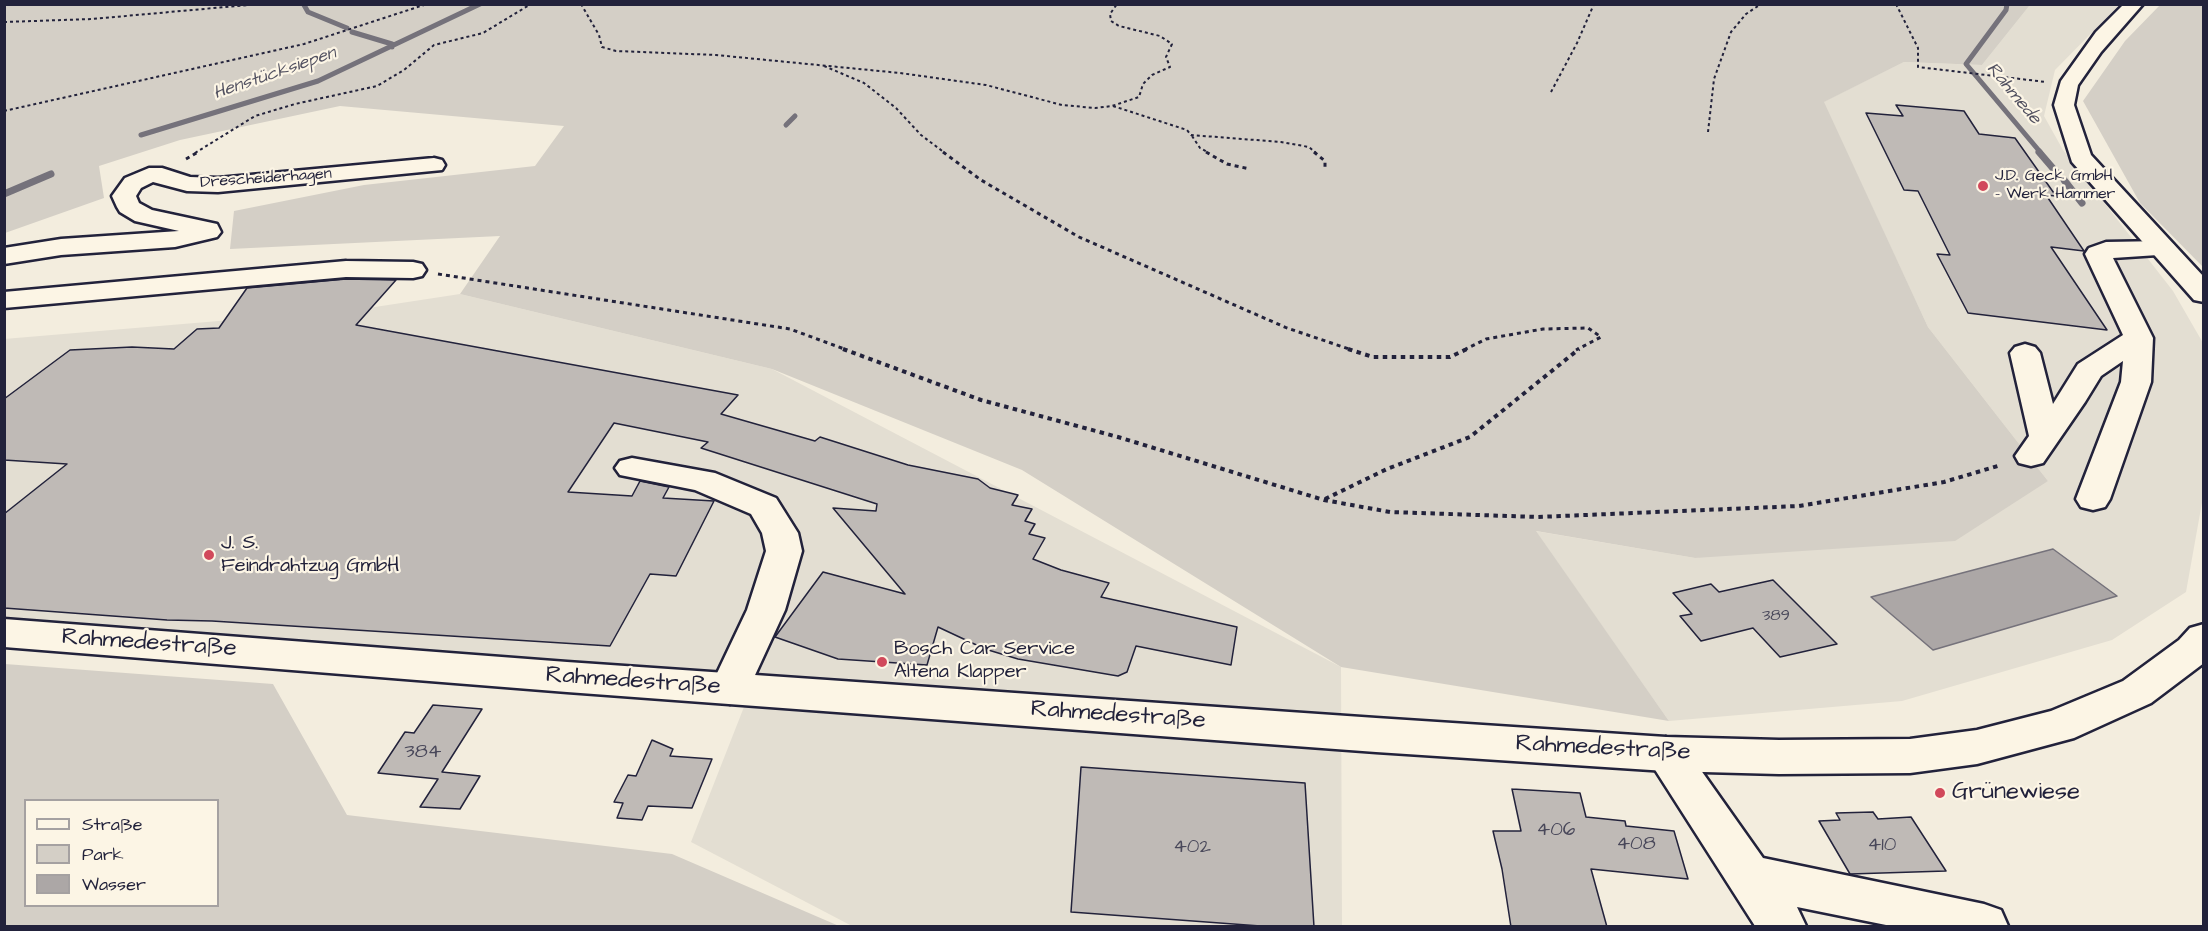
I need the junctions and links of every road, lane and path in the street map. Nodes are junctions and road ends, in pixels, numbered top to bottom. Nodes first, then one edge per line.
1 (259, 4) edge
2 (427, 4) edge
3 (531, 4) edge
4 (581, 4) edge
5 (1117, 4) edge
6 (1594, 4) edge
7 (1761, 4) edge
8 (1896, 4) edge
9 (2135, 4) edge
10 (4, 22) edge
11 (824, 66) junction
12 (2068, 85) junction
13 (1551, 92) dead end
14 (1112, 106) junction
15 (4, 111) edge
16 (1708, 132) dead end
17 (1191, 135) junction
18 (434, 165) dead end
19 (1250, 169) dead end
20 (1325, 170) dead end
21 (149, 175) junction
22 (2164, 249) junction
23 (4, 256) edge
24 (413, 270) joint
25 (2204, 294) edge
26 (4, 300) edge
27 (2139, 338) junction
28 (2025, 353) dead end
29 (2038, 447) junction
30 (632, 468) dead end
31 (2093, 499) dead end
32 (1324, 500) junction
33 (4, 633) edge
34 (2204, 638) edge
35 (730, 688) junction
36 (1666, 754) junction
37 (1747, 876) junction
38 (1782, 927) edge
39 (1984, 927) edge

1 - 10 path
2 - 15 path
3 - 21 path
4 - 11 path
5 - 14 path
6 - 13 path
7 - 16 path
8 - 12 path
9 - 12 main road
11 - 14 path
11 - 32 path
12 - 22 main road
14 - 17 path
17 - 19 path
17 - 20 path
18 - 21 main road, Drescheiderhagen
21 - 23 main road
22 - 25 main road
22 - 27 main road
24 - 26 main road
24 - 32 path
27 - 29 main road
27 - 31 main road
28 - 29 main road
29 - 32 path
30 - 35 main road
33 - 35 main road, Rahmedestraße
34 - 36 main road, Rahmedestraße
35 - 36 main road, Rahmedestraße
36 - 37 main road
37 - 38 main road
37 - 39 main road

